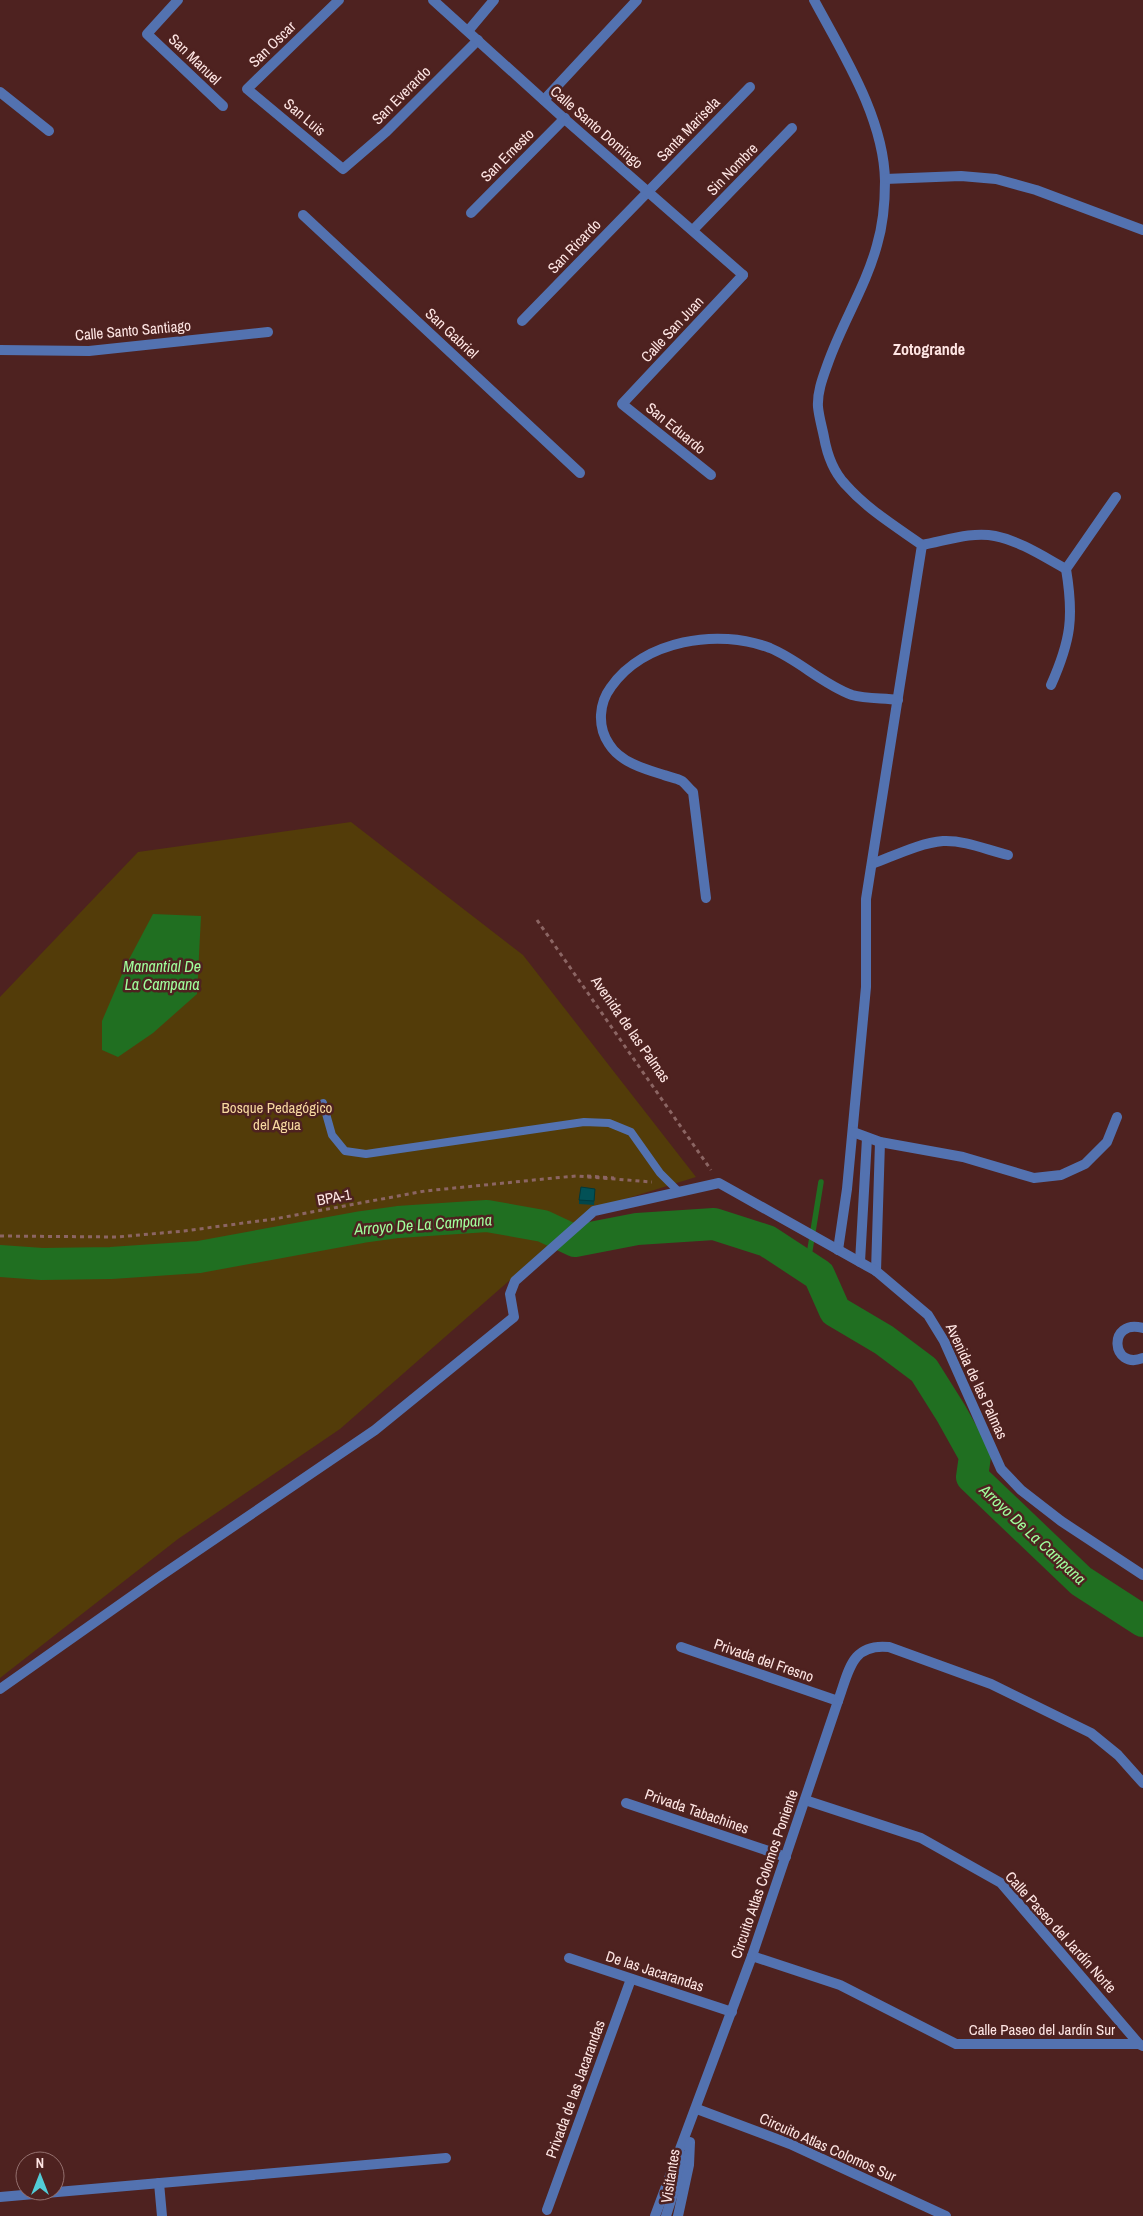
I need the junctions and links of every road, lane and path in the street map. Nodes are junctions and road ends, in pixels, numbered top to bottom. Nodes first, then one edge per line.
1 (178, 0) edge
2 (339, 0) edge
3 (433, 0) edge
4 (494, 0) edge
5 (637, 0) edge
6 (814, 0) edge
7 (468, 31) junction
8 (478, 40) junction
9 (750, 86) dead end
10 (247, 89) joint
11 (0, 92) edge
12 (544, 100) junction
13 (223, 106) dead end
14 (565, 118) junction
15 (792, 128) dead end
16 (49, 131) dead end
17 (343, 169) joint
18 (885, 179) junction
19 (648, 191) junction
20 (471, 213) dead end
21 (303, 215) dead end
22 (693, 230) junction
23 (1143, 230) edge
24 (743, 275) joint
25 (522, 321) dead end
26 (268, 332) dead end
27 (0, 350) edge
28 (622, 404) joint
29 (580, 473) dead end
30 (711, 475) dead end
31 (1116, 496) dead end
32 (922, 545) junction
33 (1066, 569) junction
34 (1051, 685) dead end
35 (898, 700) junction
36 (1008, 856) dead end
37 (872, 864) junction
38 (706, 898) dead end
39 (537, 920) dead end
40 (323, 1103) dead end
41 (1117, 1117) dead end
42 (853, 1132) junction
43 (867, 1138) junction
44 (880, 1142) junction
45 (700, 1155) dead end
46 (670, 1183) junction
47 (680, 1192) junction
48 (0, 1235) edge
49 (838, 1250) junction
50 (860, 1262) junction
51 (876, 1271) junction
52 (1143, 1328) edge
53 (1143, 1358) edge
54 (1143, 1575) edge
55 (681, 1647) dead end
56 (0, 1688) edge
57 (838, 1701) junction
58 (1143, 1783) edge
59 (805, 1800) junction
60 (626, 1803) dead end
61 (786, 1857) junction
62 (752, 1956) junction
63 (568, 1958) dead end
64 (632, 1979) junction
65 (732, 2012) junction
66 (1141, 2045) edge
67 (697, 2109) junction
68 (690, 2142) junction
69 (446, 2158) dead end
70 (159, 2183) junction
71 (0, 2197) edge
72 (547, 2210) dead end
73 (162, 2216) edge
74 (655, 2216) edge
75 (666, 2216) edge
76 (678, 2216) edge
77 (946, 2216) edge

1 - 13 street, San Manuel
2 - 10 street, San Oscar
3 - 7 street, Calle Santo Domingo
4 - 7 street
5 - 12 street
6 - 18 street
7 - 8 street, Calle Santo Domingo
8 - 12 street, Calle Santo Domingo
8 - 17 street, San Everardo
9 - 19 street, Santa Marisela
10 - 17 street, San Luis
11 - 16 street
12 - 14 street, Calle Santo Domingo
14 - 19 street, Calle Santo Domingo
14 - 20 street, San Ernesto
15 - 22 street, Sin Nombre
18 - 23 street
18 - 32 street
19 - 22 street, Calle Santo Domingo
19 - 25 street, San Ricardo
21 - 29 street, San Gabriel
22 - 24 street, Calle Santo Domingo
24 - 28 street, Calle San Juan
26 - 27 street, Calle Santo Santiago
28 - 30 street, San Eduardo
31 - 33 street
32 - 33 street
32 - 35 street
33 - 34 street
35 - 37 street
35 - 38 street
36 - 37 street
37 - 42 street
39 - 45 path, Avenida de las Palmas
40 - 46 lane
41 - 44 street
42 - 43 street
42 - 49 street
43 - 44 street
43 - 50 street
44 - 51 street
46 - 47 lane
46 - 48 path
47 - 49 street, Avenida de las Palmas
47 - 56 street
49 - 50 street, Avenida de las Palmas
50 - 51 street, Avenida de las Palmas
51 - 54 street, Avenida de las Palmas
52 - 53 street
55 - 57 street, Privada del Fresno
57 - 58 street, Circuito Atlas Colomos Poniente
57 - 59 street, Circuito Atlas Colomos Poniente
59 - 61 street, Circuito Atlas Colomos Poniente
59 - 66 street, Calle Paseo del Jardín Norte
60 - 61 street, Privada Tabachines
61 - 62 street, Circuito Atlas Colomos Poniente
62 - 65 street, Circuito Atlas Colomos Poniente
62 - 66 street, Calle Paseo del Jardín Sur
63 - 64 street, De las Jacarandas
64 - 65 street, De las Jacarandas
64 - 72 street, Privada de las Jacarandas
65 - 67 street, Circuito Atlas Colomos Poniente
67 - 68 street
67 - 74 street
67 - 77 street, Circuito Atlas Colomos Sur
68 - 75 street
68 - 76 street, Visitantes
69 - 70 street
70 - 71 street
70 - 73 street

